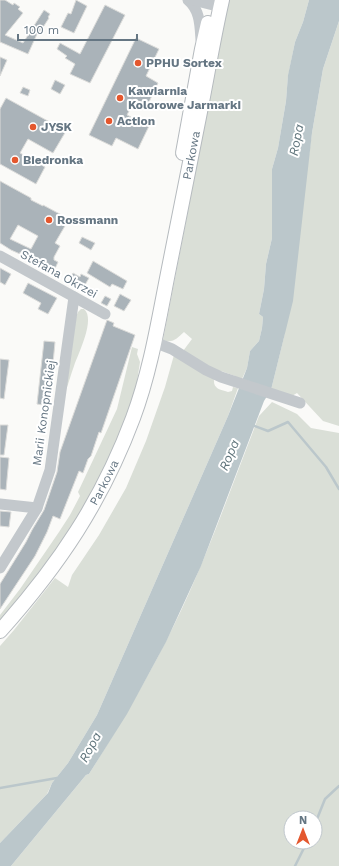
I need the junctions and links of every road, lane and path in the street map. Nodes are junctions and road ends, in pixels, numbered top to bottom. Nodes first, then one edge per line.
1 (188, 0) edge
2 (193, 0) edge
3 (218, 1) edge
4 (202, 49) junction
5 (0, 256) edge
6 (74, 297) junction
7 (161, 310) junction
8 (105, 314) dead end
9 (154, 342) junction
10 (300, 403) dead end
11 (0, 504) edge
12 (37, 508) junction
13 (0, 568) edge
14 (0, 631) edge

1 - 4 street
2 - 3 street
3 - 4 main road, Parkowa
3 - 7 main road, Parkowa
4 - 7 main road, Parkowa
5 - 6 street, Stefana Okrzei
6 - 8 street, Stefana Okrzei
6 - 12 street, Marii Konopnickiej
7 - 9 main road, Parkowa
9 - 10 street
9 - 14 main road, Parkowa
11 - 12 street
12 - 13 street, Marii Konopnickiej

